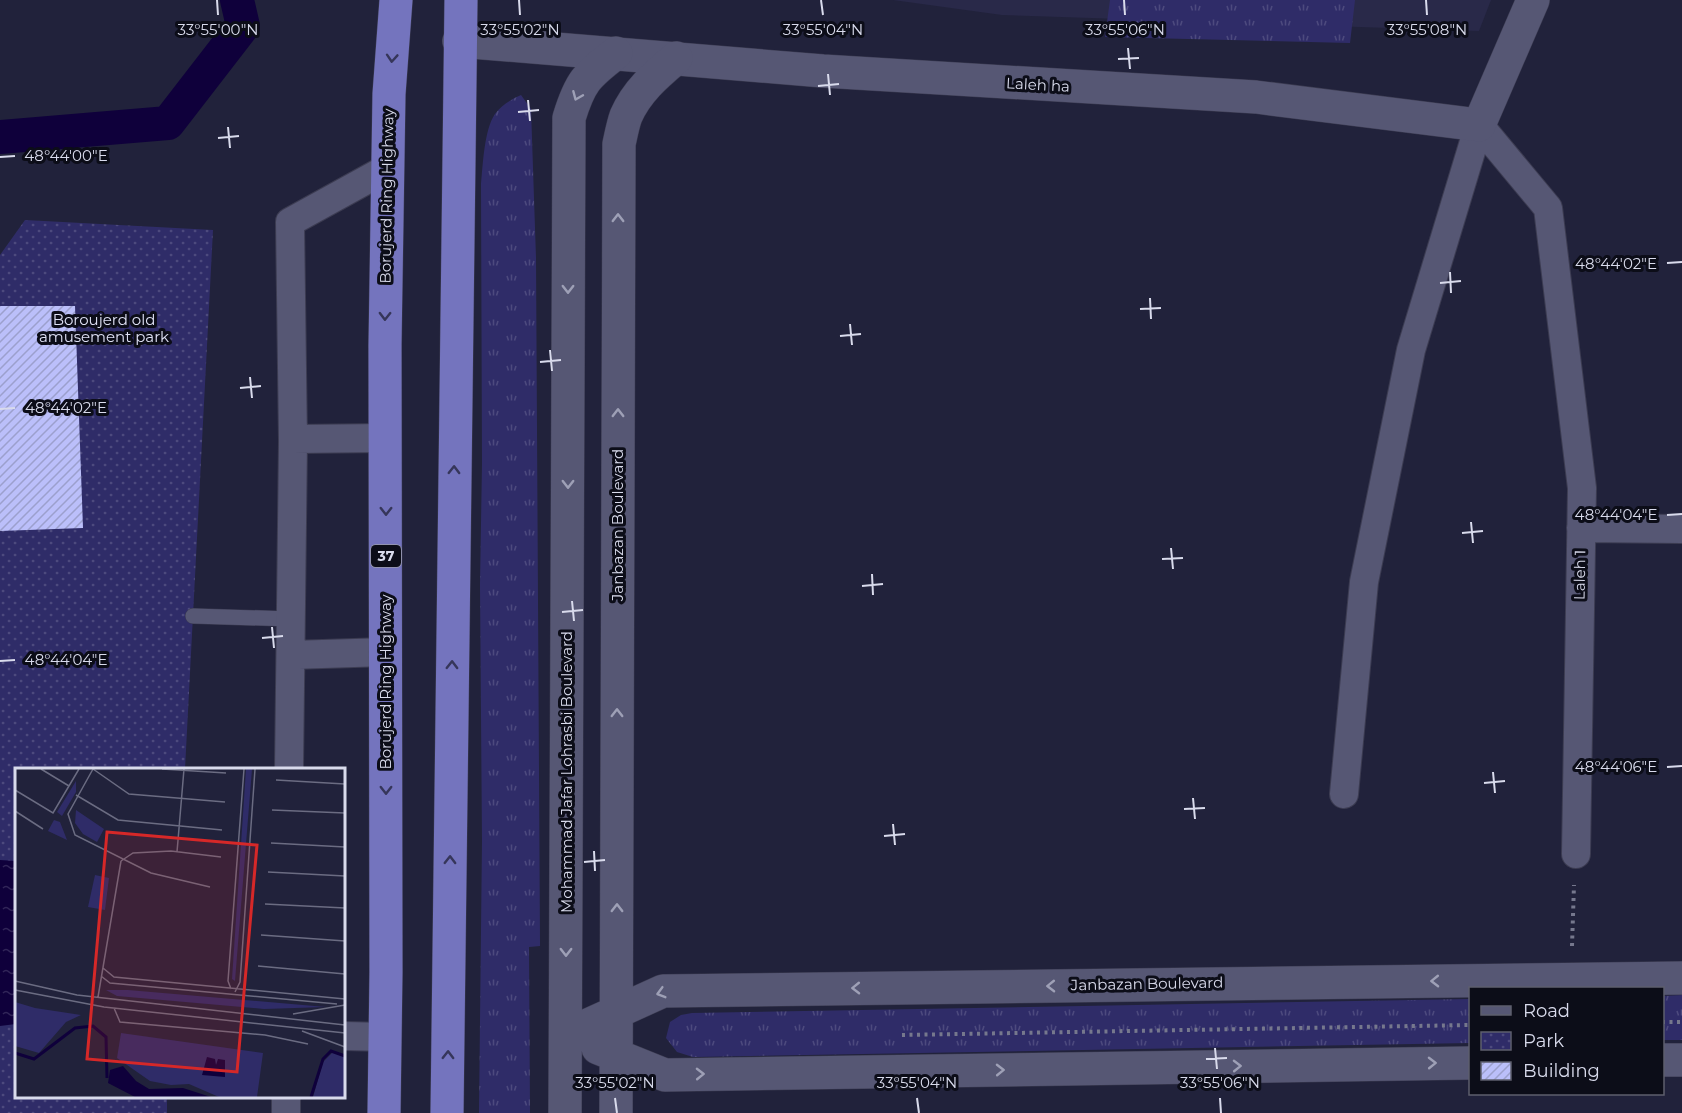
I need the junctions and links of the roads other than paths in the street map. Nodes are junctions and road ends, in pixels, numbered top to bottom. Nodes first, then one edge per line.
1 (396, 0) edge
2 (461, 0) edge
3 (1533, 0) edge
4 (459, 41) junction
5 (616, 53) junction
6 (676, 58) junction
7 (1479, 125) junction
8 (388, 168) junction
9 (386, 438) junction
10 (293, 439) junction
11 (1581, 528) junction
12 (1682, 529) edge
13 (193, 616) dead end
14 (291, 619) junction
15 (386, 652) junction
16 (291, 655) junction
17 (290, 768) edge
18 (1344, 794) dead end
19 (1576, 854) road end
20 (1682, 978) edge
21 (617, 1012) junction
22 (566, 1035) junction
23 (345, 1036) edge
24 (385, 1037) junction
25 (616, 1056) junction
26 (1664, 1060) edge
27 (1682, 1060) edge
28 (1469, 1063) edge
29 (384, 1113) edge
30 (447, 1113) edge
31 (565, 1113) edge
32 (616, 1113) edge

1 -> 8 highway, Borujerd Ring Highway / 37
2 - 4 highway
3 - 7 main road
4 - 5 main road, Laleh ha
30 -> 4 highway
5 - 6 main road, Laleh ha
5 -> 22 main road, Mohammad Jafar Lohrasbi Boulevard
6 - 7 main road, Laleh ha
21 -> 6 main road, Janbazan Boulevard
7 - 11 street, Laleh 1
7 - 18 street
8 -> 9 highway, Borujerd Ring Highway / 37
8 - 10 street
9 - 10 street
9 -> 15 highway, Borujerd Ring Highway / 37
10 - 14 street
11 - 12 street
11 - 19 street, Laleh 1
13 - 14 lane
14 - 16 street
15 - 16 street
15 -> 24 highway, Borujerd Ring Highway / 37
16 - 17 street
20 -> 21 main road, Janbazan Boulevard
21 - 22 main road, Janbazan Boulevard
21 - 25 main road, Janbazan Boulevard
22 - 25 main road
22 - 31 main road, Mohammad Jafar Lohrasbi Boulevard
23 - 24 street
24 - 29 highway, Borujerd Ring Highway / 37
25 -> 28 main road
25 - 32 main road, Janbazan Boulevard
26 - 27 main road

